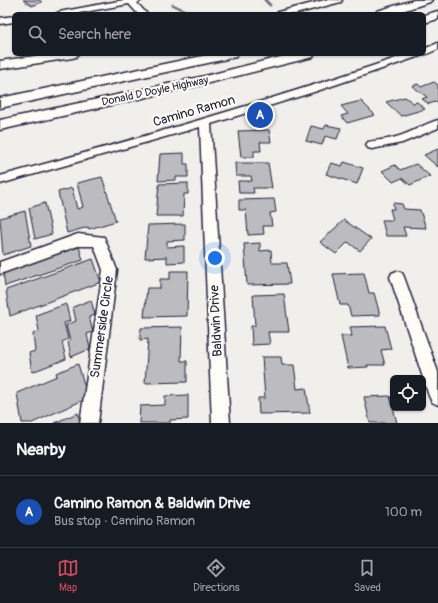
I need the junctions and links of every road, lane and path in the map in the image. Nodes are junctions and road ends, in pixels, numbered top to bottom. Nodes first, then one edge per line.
1 (337, 0) edge
2 (426, 0) edge
3 (135, 1) edge
4 (304, 8) junction
5 (71, 12) edge
6 (142, 12) edge
7 (281, 12) edge
8 (289, 12) edge
9 (387, 12) edge
10 (438, 15) edge
11 (12, 19) edge
12 (426, 19) edge
13 (0, 21) edge
14 (438, 46) edge
15 (426, 51) edge
16 (12, 54) edge
17 (0, 56) edge
18 (59, 56) edge
19 (222, 56) edge
20 (300, 56) edge
21 (411, 56) edge
22 (0, 65) edge
23 (0, 103) edge
24 (205, 124) junction
25 (438, 124) edge
26 (0, 125) edge
27 (372, 145) dead end
28 (3, 180) edge
29 (0, 268) edge
30 (397, 277) dead end
31 (438, 396) edge
32 (89, 423) edge
33 (221, 423) edge

1 - 4 main road
2 - 9 highway
3 - 5 street
3 - 6 street
4 - 7 main road
4 - 8 main road
10 - 12 highway
11 - 13 street
14 - 15 street
16 - 17 main road
18 - 22 main road
19 - 23 highway, Donald D Doyle Highway
20 - 26 highway, Donald D Doyle Highway
21 - 24 street, Camino Ramon
24 - 28 street, Camino Ramon
24 - 33 street, Baldwin Drive
25 - 27 street
29 - 32 street, Summerside Circle
30 - 31 street

